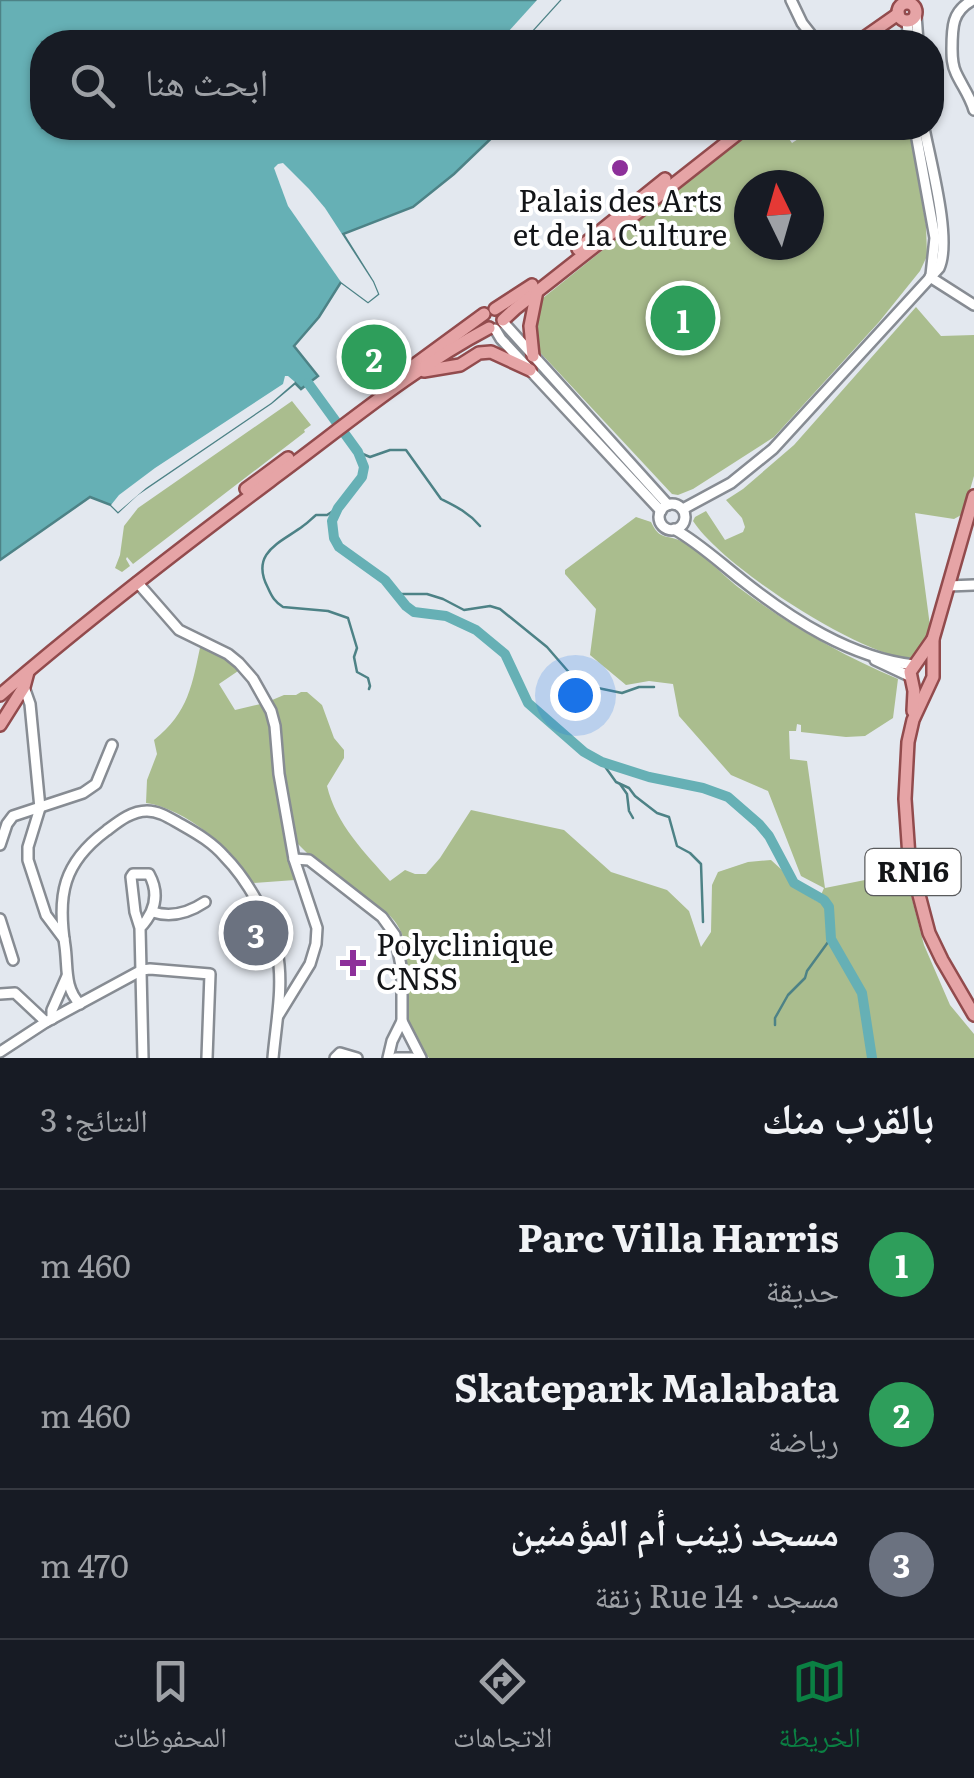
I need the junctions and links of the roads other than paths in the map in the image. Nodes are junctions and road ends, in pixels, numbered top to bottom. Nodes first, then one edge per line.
1 (792, 0) edge
2 (973, 0) edge
3 (908, 9) edge
4 (808, 30) edge
5 (876, 30) edge
6 (885, 30) edge
7 (974, 110) edge
8 (717, 140) edge
9 (729, 140) edge
10 (917, 140) edge
11 (926, 140) edge
12 (930, 277) junction
13 (537, 291) junction
14 (974, 304) edge
15 (490, 312) junction
16 (498, 325) junction
17 (533, 356) junction
18 (530, 370) junction
19 (416, 374) junction
20 (349, 417) junction
21 (329, 432) junction
22 (974, 496) edge
23 (664, 508) junction
24 (684, 515) junction
25 (674, 529) junction
26 (701, 546) junction
27 (137, 582) junction
28 (974, 585) edge
29 (948, 586) junction
30 (933, 639) junction
31 (28, 671) junction
32 (913, 671) junction
33 (932, 676) junction
34 (0, 684) edge
35 (24, 687) junction
36 (0, 695) edge
37 (914, 716) junction
38 (0, 725) edge
39 (112, 745) dead end
40 (40, 808) junction
41 (0, 845) edge
42 (294, 859) junction
43 (205, 902) dead end
44 (61, 910) junction
45 (153, 912) junction
46 (46, 915) junction
47 (0, 919) edge
48 (140, 928) junction
49 (64, 940) junction
50 (13, 960) dead end
51 (142, 970) junction
52 (280, 973) junction
53 (67, 976) junction
54 (302, 978) junction
55 (0, 994) edge
56 (80, 1004) junction
57 (974, 1016) edge
58 (276, 1019) junction
59 (49, 1021) junction
60 (402, 1021) junction
61 (0, 1052) edge
62 (144, 1058) edge
63 (207, 1058) edge
64 (273, 1058) edge
65 (336, 1058) edge
66 (357, 1058) edge
67 (388, 1058) edge
68 (396, 1058) edge
69 (412, 1058) edge
70 (421, 1058) edge

1 - 4 street
2 - 7 street
3 - 5 main road
3 - 6 main road
8 - 15 main road
9 - 13 main road
10 - 12 street
11 - 12 street
12 - 14 street
12 - 24 street
13 - 16 main road
13 - 17 main road
15 - 16 main road
15 - 20 main road
16 - 17 street
16 - 18 street
16 - 19 main road
17 - 23 street
18 - 19 main road
18 - 23 street
19 - 20 main road
20 - 21 main road
21 - 27 main road
21 - 34 main road
22 - 29 main road, RN16
23 - 24 street
23 - 25 street
24 - 25 street
24 - 26 street
25 - 26 street
26 - 32 street
27 - 31 main road
27 - 42 street
28 - 29 street
29 - 30 main road, RN16
30 - 32 main road, RN16
30 - 33 main road, RN16
31 - 35 main road
31 - 36 main road
32 - 33 main road
32 - 33 main road
32 - 37 main road, RN16
33 - 37 main road, RN16
35 - 38 main road
35 - 40 street
37 - 57 main road, RN16
39 - 40 street
40 - 41 street
40 - 46 street
42 - 54 street
42 - 60 street
43 - 45 street
44 - 46 street
44 - 49 street
44 - 52 street
45 - 48 street
45 - 48 street
46 - 49 street
47 - 50 street
48 - 51 street
49 - 53 street
51 - 56 street
51 - 62 street
51 - 63 street
52 - 54 street
52 - 58 street
53 - 56 street
53 - 59 street
54 - 58 street
55 - 59 street
56 - 59 street
58 - 64 street
59 - 61 street
60 - 67 street
60 - 70 street
65 - 66 street
68 - 69 street

